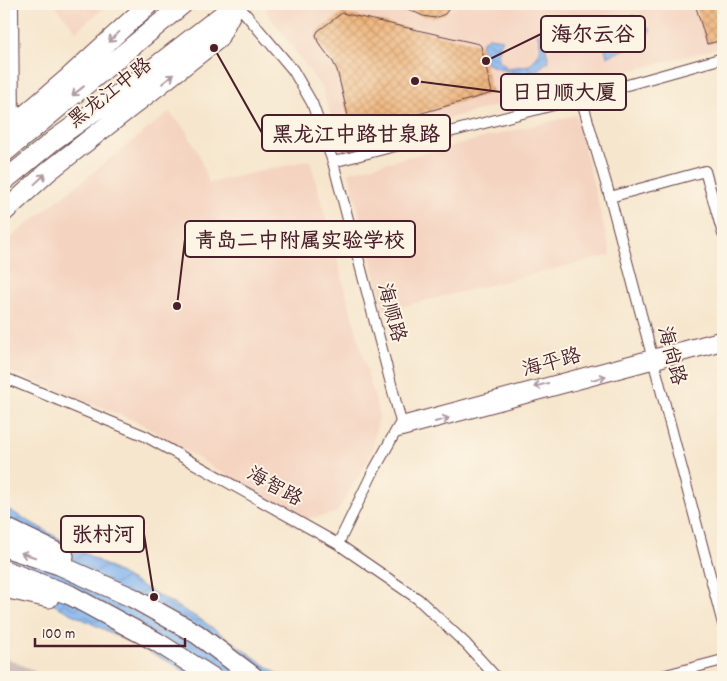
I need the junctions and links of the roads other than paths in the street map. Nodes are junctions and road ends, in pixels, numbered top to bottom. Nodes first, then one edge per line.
1 (11, 4) edge
2 (149, 4) edge
3 (183, 4) edge
4 (237, 4) edge
5 (723, 58) edge
6 (581, 98) junction
7 (8, 130) edge
8 (4, 153) edge
9 (333, 162) junction
10 (4, 181) edge
11 (610, 197) junction
12 (4, 212) edge
13 (723, 234) edge
14 (723, 336) edge
15 (723, 345) edge
16 (653, 359) junction
17 (4, 380) edge
18 (401, 422) junction
19 (395, 433) junction
20 (4, 527) edge
21 (338, 544) junction
22 (4, 547) edge
23 (4, 570) edge
24 (4, 588) edge
25 (133, 598) junction
26 (124, 624) junction
27 (723, 624) edge
28 (197, 634) junction
29 (723, 660) edge
30 (212, 677) edge
31 (254, 677) edge
32 (262, 677) edge
33 (496, 677) edge
34 (658, 677) edge

1 - 7 street
2 -> 7 highway
3 -> 8 highway, 黑龙江中路
4 - 9 street, 海顺路
4 - 10 highway, 黑龙江中路
12 -> 4 highway, 黑龙江中路
5 - 6 street
6 - 9 street
6 - 11 street, 海尚路
9 - 18 street, 海顺路
11 - 13 street
11 - 16 street, 海尚路
14 - 16 street, 海平路
15 - 16 street, 海平路
16 -> 18 street, 海平路
19 -> 16 street, 海平路
16 - 27 street, 海尚路
17 - 21 street, 海智路
18 - 19 street
19 - 21 street
20 - 25 highway
21 - 33 street, 海智路
25 -> 22 highway
23 - 26 highway
24 - 26 highway
25 - 28 highway
26 - 30 highway
28 - 31 highway
28 - 32 highway
29 - 34 street

